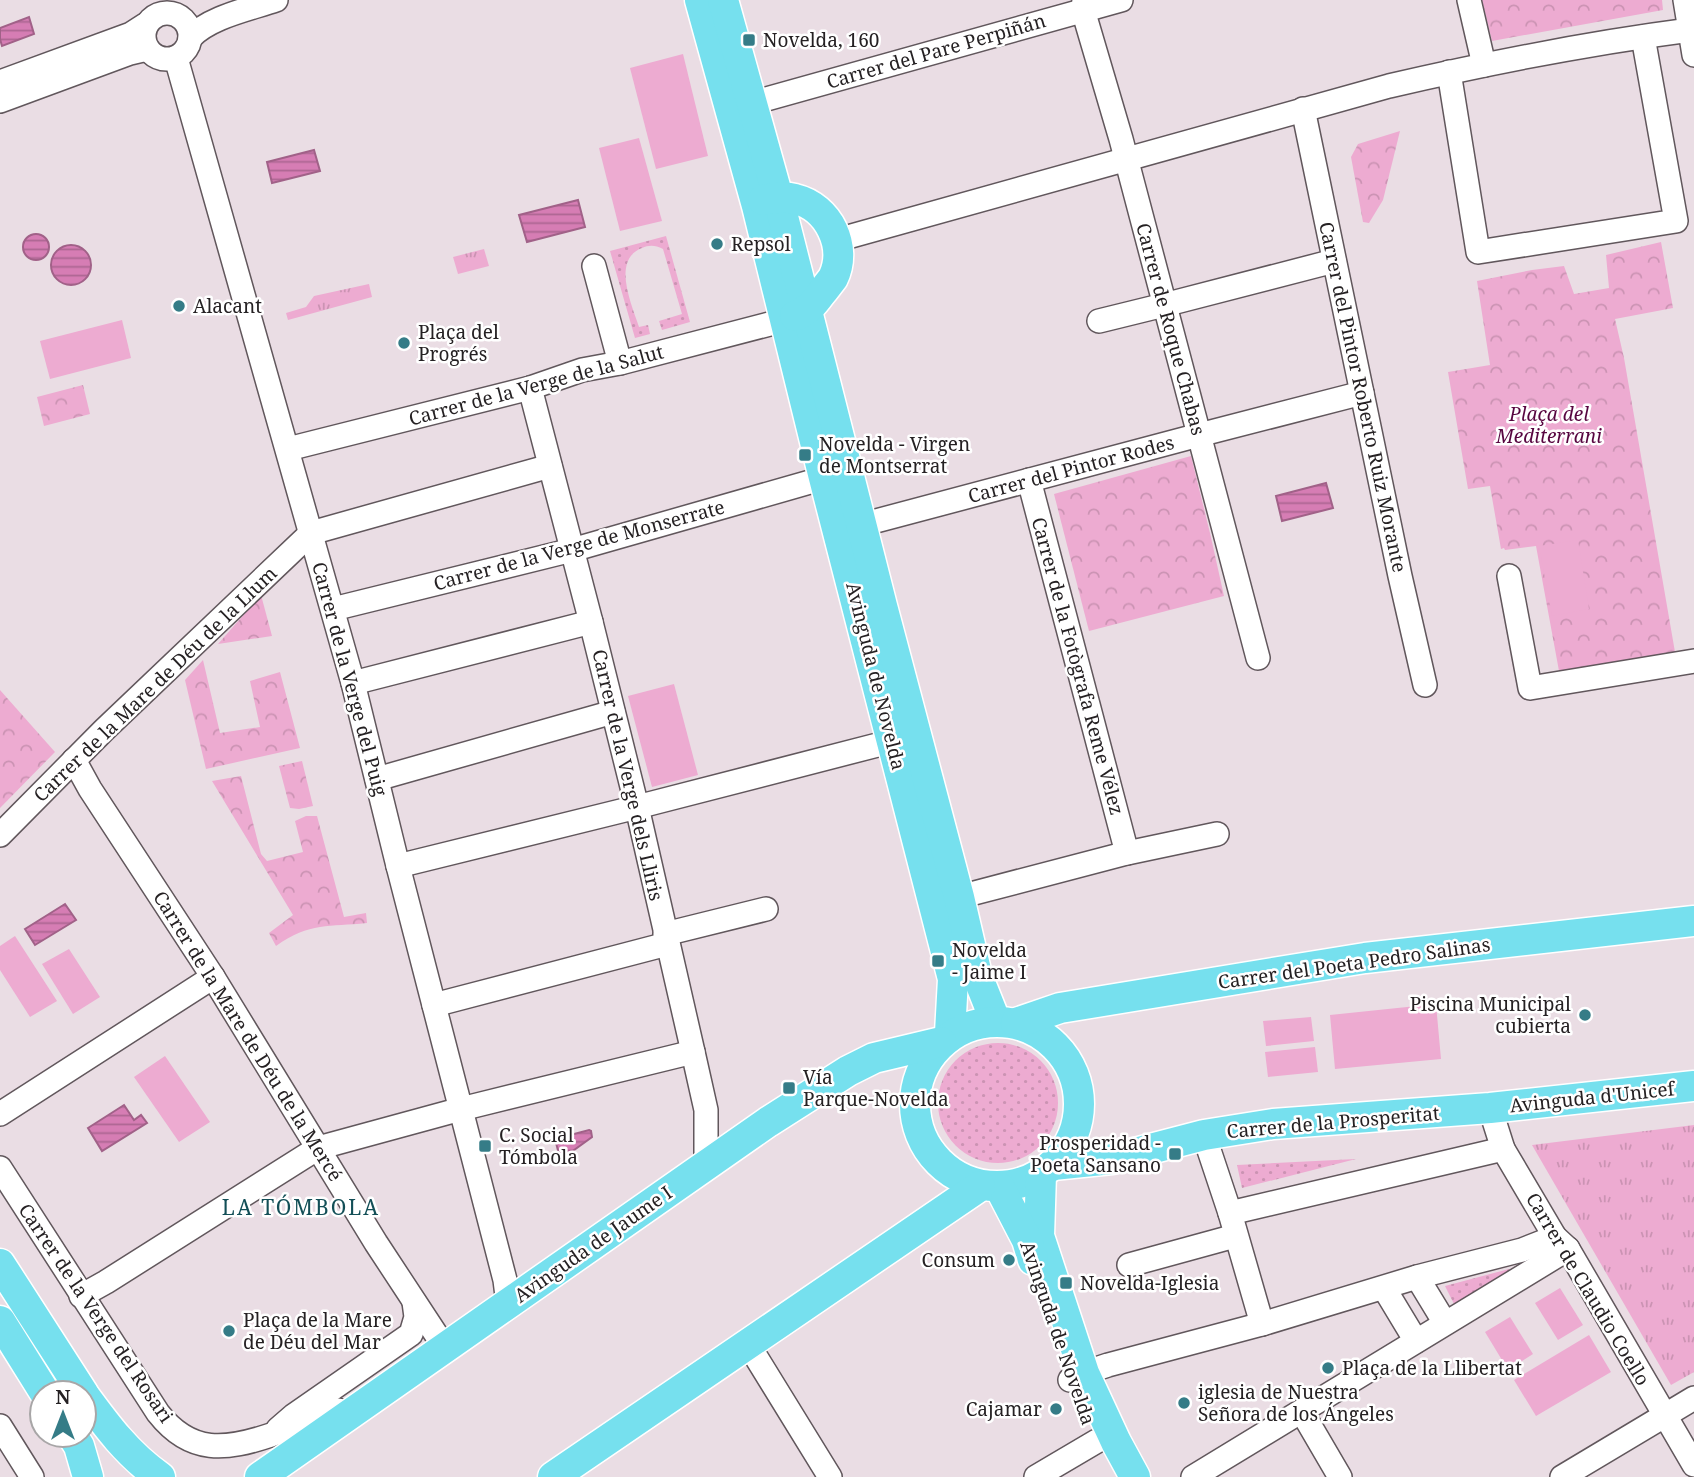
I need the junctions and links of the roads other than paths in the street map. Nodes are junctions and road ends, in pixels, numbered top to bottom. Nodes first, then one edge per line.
1 (233, 0) edge
2 (276, 0) edge
3 (700, 0) edge
4 (723, 0) edge
5 (1121, 0) edge
6 (1469, 0) edge
7 (1685, 0) edge
8 (1083, 5) edge
9 (161, 13) edge
10 (1690, 30) junction
11 (1643, 37) junction
12 (190, 38) junction
13 (147, 49) junction
14 (1694, 55) edge
15 (176, 58) junction
16 (1484, 65) junction
17 (1449, 72) junction
18 (0, 82) edge
19 (0, 101) edge
20 (752, 103) junction
21 (1303, 109) junction
22 (1126, 160) junction
23 (767, 199) junction
24 (837, 240) junction
25 (1334, 261) junction
26 (594, 266) dead end
27 (1164, 305) junction
28 (796, 315) junction
29 (1098, 321) dead end
30 (620, 363) junction
31 (530, 387) junction
32 (1363, 393) junction
33 (1199, 435) junction
34 (288, 449) junction
35 (550, 466) junction
36 (824, 478) junction
37 (1030, 480) junction
38 (861, 525) junction
39 (311, 533) junction
40 (572, 550) junction
41 (1509, 576) dead end
42 (333, 609) junction
43 (591, 622) junction
44 (1258, 658) dead end
45 (1694, 661) edge
46 (353, 683) junction
47 (1425, 685) dead end
48 (613, 712) junction
49 (893, 741) junction
50 (74, 760) junction
51 (377, 779) junction
52 (637, 807) junction
53 (1217, 834) dead end
54 (0, 835) edge
55 (1127, 853) junction
56 (398, 866) junction
57 (959, 897) junction
58 (766, 909) dead end
59 (1694, 921) edge
60 (666, 939) junction
61 (213, 977) junction
62 (434, 1005) junction
63 (1006, 1021) junction
64 (946, 1038) junction
65 (693, 1052) junction
66 (1694, 1086) edge
67 (1490, 1108) junction
68 (461, 1109) junction
69 (0, 1114) edge
70 (1204, 1135) junction
71 (318, 1148) junction
72 (1503, 1149) junction
73 (706, 1166) junction
74 (0, 1167) edge
75 (1047, 1169) junction
76 (990, 1187) junction
77 (1230, 1213) junction
78 (1236, 1236) junction
79 (1562, 1243) junction
80 (1514, 1252) junction
81 (0, 1264) edge
82 (1129, 1265) dead end
83 (1528, 1273) junction
84 (1418, 1278) junction
85 (1384, 1288) junction
86 (81, 1296) junction
87 (414, 1302) junction
88 (508, 1304) junction
89 (0, 1321) edge
90 (1445, 1323) junction
91 (1262, 1324) junction
92 (1416, 1341) junction
93 (748, 1344) junction
94 (445, 1348) junction
95 (1077, 1376) junction
96 (36, 1379) edge
97 (73, 1379) edge
98 (400, 1379) junction
99 (1694, 1398) edge
100 (1302, 1412) junction
101 (98, 1415) edge
102 (1664, 1415) junction
103 (0, 1426) edge
104 (272, 1435) junction
105 (1097, 1441) junction
106 (80, 1449) edge
107 (1694, 1465) edge
108 (32, 1477) edge
109 (88, 1477) edge
110 (160, 1477) edge
111 (260, 1477) edge
112 (553, 1477) edge
113 (830, 1477) edge
114 (1036, 1477) edge
115 (1118, 1477) edge
116 (1135, 1477) edge
117 (1193, 1477) edge
118 (1340, 1477) edge
119 (1562, 1477) edge

1 - 9 street
2 - 12 street
3 - 23 main road, Avinguda de Novelda
4 - 20 main road, Avinguda de Novelda
5 - 8 street, Carrer del Pare Perpiñán
6 - 16 street
7 - 10 street
8 - 20 street, Carrer del Pare Perpiñán
8 - 22 street, Carrer de Roque Chabas
9 - 12 street
9 - 13 street
9 - 18 street
10 - 11 street
10 - 14 street
11 - 16 street
11 - 17 street
12 - 15 street
13 - 15 street
13 - 19 street
15 - 34 street, Carrer de la Verge del Puig
16 - 17 street
17 - 21 street
20 - 23 main road, Avinguda de Novelda
21 - 22 street
21 - 25 street, Carrer del Pintor Roberto Ruiz Morante
22 - 24 street
22 - 27 street, Carrer de Roque Chabas
23 - 24 main road
23 - 28 main road, Avinguda de Novelda
24 - 28 main road
25 - 27 street
25 - 32 street, Carrer del Pintor Roberto Ruiz Morante
26 - 30 street
27 - 29 street
27 - 33 street, Carrer de Roque Chabas
28 - 30 street, Carrer de la Verge de la Salut
28 - 36 main road, Avinguda de Novelda
28 - 38 main road, Avinguda de Novelda
30 - 31 street, Carrer de la Verge de la Salut
31 - 34 street, Carrer de la Verge de la Salut
31 - 35 street, Carrer de la Verge dels Lliris
32 - 33 street, Carrer del Pintor Rodes
32 - 47 street, Carrer del Pintor Roberto Ruiz Morante
33 - 37 street, Carrer del Pintor Rodes
33 - 44 street, Carrer de Roque Chabas
34 - 39 street, Carrer de la Verge del Puig
35 - 39 street
35 - 40 street, Carrer de la Verge dels Lliris
36 - 40 street, Carrer de la Verge de Monserrate
36 - 49 main road, Avinguda de Novelda
37 - 38 street, Carrer del Pintor Rodes
37 - 55 street, Carrer de la Fotògrafa Reme Vélez
38 - 57 main road, Avinguda de Novelda
39 - 42 street, Carrer de la Verge del Puig
39 - 50 street, Carrer de la Mare de Déu de la Llum
40 - 42 street, Carrer de la Verge de Monserrate
40 - 43 street, Carrer de la Verge dels Lliris
41 - 45 street
42 - 46 street, Carrer de la Verge del Puig
43 - 46 street
43 - 48 street, Carrer de la Verge dels Lliris
46 - 51 street, Carrer de la Verge del Puig
48 - 51 street
48 - 52 street, Carrer de la Verge dels Lliris
49 - 52 street
49 - 64 main road, Avinguda de Novelda
50 - 54 street, Carrer de la Mare de Déu de la Llum
50 - 61 street, Carrer de la Mare de Déu de la Mercé
51 - 56 street, Carrer de la Verge del Puig
52 - 56 street
52 - 60 street, Carrer de la Verge dels Lliris
53 - 55 street
55 - 57 street
56 - 62 street, Carrer de la Verge del Puig
57 - 63 main road, Avinguda de Novelda
58 - 60 street
59 - 63 main road, Carrer del Poeta Pedro Salinas
60 - 62 street
60 - 65 street, Carrer de la Verge dels Lliris
61 - 69 street
61 - 71 street, Carrer de la Mare de Déu de la Mercé
62 - 68 street, Carrer de la Verge del Puig
63 - 64 main road
63 - 75 main road
64 - 73 main road, Avinguda de Jaume I
64 - 76 main road
65 - 68 street
65 - 73 street, Carrer de la Verge dels Lliris
66 - 67 main road, Avinguda d'Unicef
67 - 70 main road, Carrer de la Prosperitat
67 - 72 street, Carrer de Claudio Coello
68 - 71 street
68 - 88 street, Carrer de la Verge del Puig
70 - 75 main road, Carrer de la Prosperitat
70 - 77 street
71 - 86 street
71 - 87 street, Carrer de la Mare de Déu de la Mercé
72 - 77 street
72 - 79 street, Carrer de Claudio Coello
73 - 88 main road, Avinguda de Jaume I
74 - 86 street, Carrer de la Verge del Rosari
75 - 76 main road
75 - 95 main road, Avinguda de Novelda
76 - 93 main road
76 - 95 main road, Avinguda de Novelda
77 - 78 street
78 - 82 street
78 - 91 street
79 - 80 street
79 - 83 street
79 - 102 street, Carrer de Claudio Coello
80 - 83 street
80 - 84 street
81 - 97 main road
83 - 90 street
84 - 85 street
84 - 90 street
85 - 91 street
85 - 92 street
86 - 104 street, Carrer de la Verge del Rosari
87 - 94 street, Carrer de la Mare de Déu de la Mercé
87 - 104 street
88 - 94 main road, Avinguda de Jaume I
89 - 96 main road
90 - 92 street
91 - 95 street
92 - 100 street
93 - 112 main road
93 - 113 street
94 - 98 main road, Avinguda de Jaume I
95 - 105 main road, Avinguda de Novelda
95 - 116 main road, Avinguda de Novelda
98 - 104 street, Carrer de la Verge del Rosari
98 - 111 main road, Avinguda de Jaume I
99 - 102 street
100 - 117 street
100 - 118 street
101 - 110 main road
102 - 107 street, Carrer de Claudio Coello
102 - 119 street
103 - 108 street
105 - 114 street
105 - 115 main road, Avinguda de Novelda
106 - 109 main road

